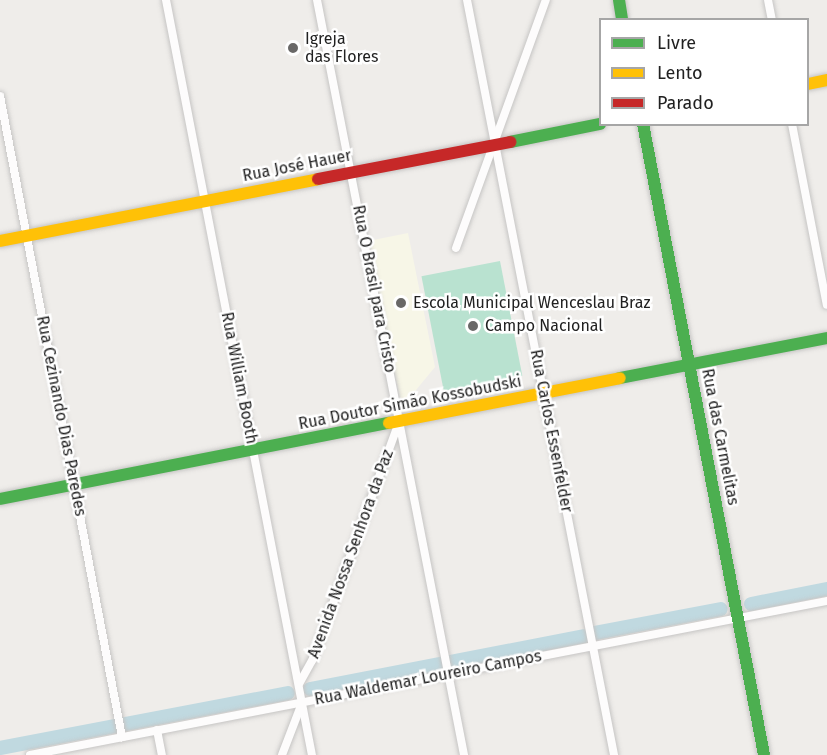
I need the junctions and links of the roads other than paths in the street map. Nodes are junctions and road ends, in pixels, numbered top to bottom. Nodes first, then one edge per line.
1 (166, 0) edge
2 (317, 0) edge
3 (467, 0) edge
4 (546, 0) edge
5 (619, 0) edge
6 (768, 0) edge
7 (622, 18) edge
8 (772, 18) edge
9 (827, 80) edge
10 (809, 84) edge
11 (0, 96) edge
12 (1, 111) edge
13 (599, 124) edge
14 (643, 126) edge
15 (792, 126) edge
16 (495, 144) junction
17 (351, 172) junction
18 (204, 201) junction
19 (27, 236) junction
20 (0, 241) edge
21 (456, 248) dead end
22 (827, 305) edge
23 (827, 338) edge
24 (689, 365) junction
25 (544, 393) junction
26 (399, 422) junction
27 (253, 450) junction
28 (74, 485) junction
29 (0, 500) edge
30 (827, 601) edge
31 (738, 618) junction
32 (593, 646) junction
33 (447, 666) junction
34 (298, 684) junction
35 (302, 702) junction
36 (157, 730) junction
37 (122, 734) junction
38 (45, 754) edge
39 (30, 755) edge
40 (162, 755) edge
41 (282, 755) edge
42 (312, 755) edge
43 (464, 755) edge
44 (614, 755) edge
45 (764, 755) edge

1 - 18 street, Rua William Booth
2 - 17 street, Rua O Brasil para Cristo
3 - 16 street, Rua Carlos Essenfelder
4 - 16 street
5 - 7 street
6 - 8 street
9 - 10 street
11 - 12 street, Rua Cezinando Dias Paredes
12 - 19 street, Rua Cezinando Dias Paredes
13 - 16 street, Rua José Hauer
14 - 24 street, Rua das Carmelitas
15 - 22 street
16 - 17 street, Rua José Hauer
16 - 21 street
16 - 25 street, Rua Carlos Essenfelder
17 - 18 street, Rua José Hauer
17 - 26 street, Rua O Brasil para Cristo
18 - 19 street, Rua José Hauer
18 - 27 street, Rua William Booth
19 - 20 street, Rua José Hauer
19 - 28 street, Rua Cezinando Dias Paredes
23 - 24 street, Rua Doutor Simão Kossobudski
24 - 25 street, Rua Doutor Simão Kossobudski
24 - 31 street, Rua das Carmelitas
25 - 26 street, Rua Doutor Simão Kossobudski
25 - 32 street, Rua Carlos Essenfelder
26 - 27 street, Rua Doutor Simão Kossobudski
26 - 33 street, Rua O Brasil para Cristo
26 - 34 street, Avenida Nossa Senhora da Paz
27 - 28 street, Rua Doutor Simão Kossobudski
27 - 34 street, Rua William Booth
28 - 29 street, Rua Doutor Simão Kossobudski
28 - 37 street, Rua Cezinando Dias Paredes
30 - 31 street, Rua Waldemar Loureiro Campos
31 - 32 street, Rua Waldemar Loureiro Campos
31 - 45 street, Rua das Carmelitas
32 - 33 street, Rua Waldemar Loureiro Campos
32 - 44 street, Rua Carlos Essenfelder
33 - 35 street, Rua Waldemar Loureiro Campos
33 - 43 street, Rua O Brasil para Cristo
34 - 35 street, Rua William Booth
35 - 36 street, Rua Waldemar Loureiro Campos
35 - 41 street
35 - 42 street, Rua William Booth
36 - 37 street, Rua Waldemar Loureiro Campos
36 - 40 street
37 - 38 street, Rua Waldemar Loureiro Campos
38 - 39 street, Rua Waldemar Loureiro Campos

